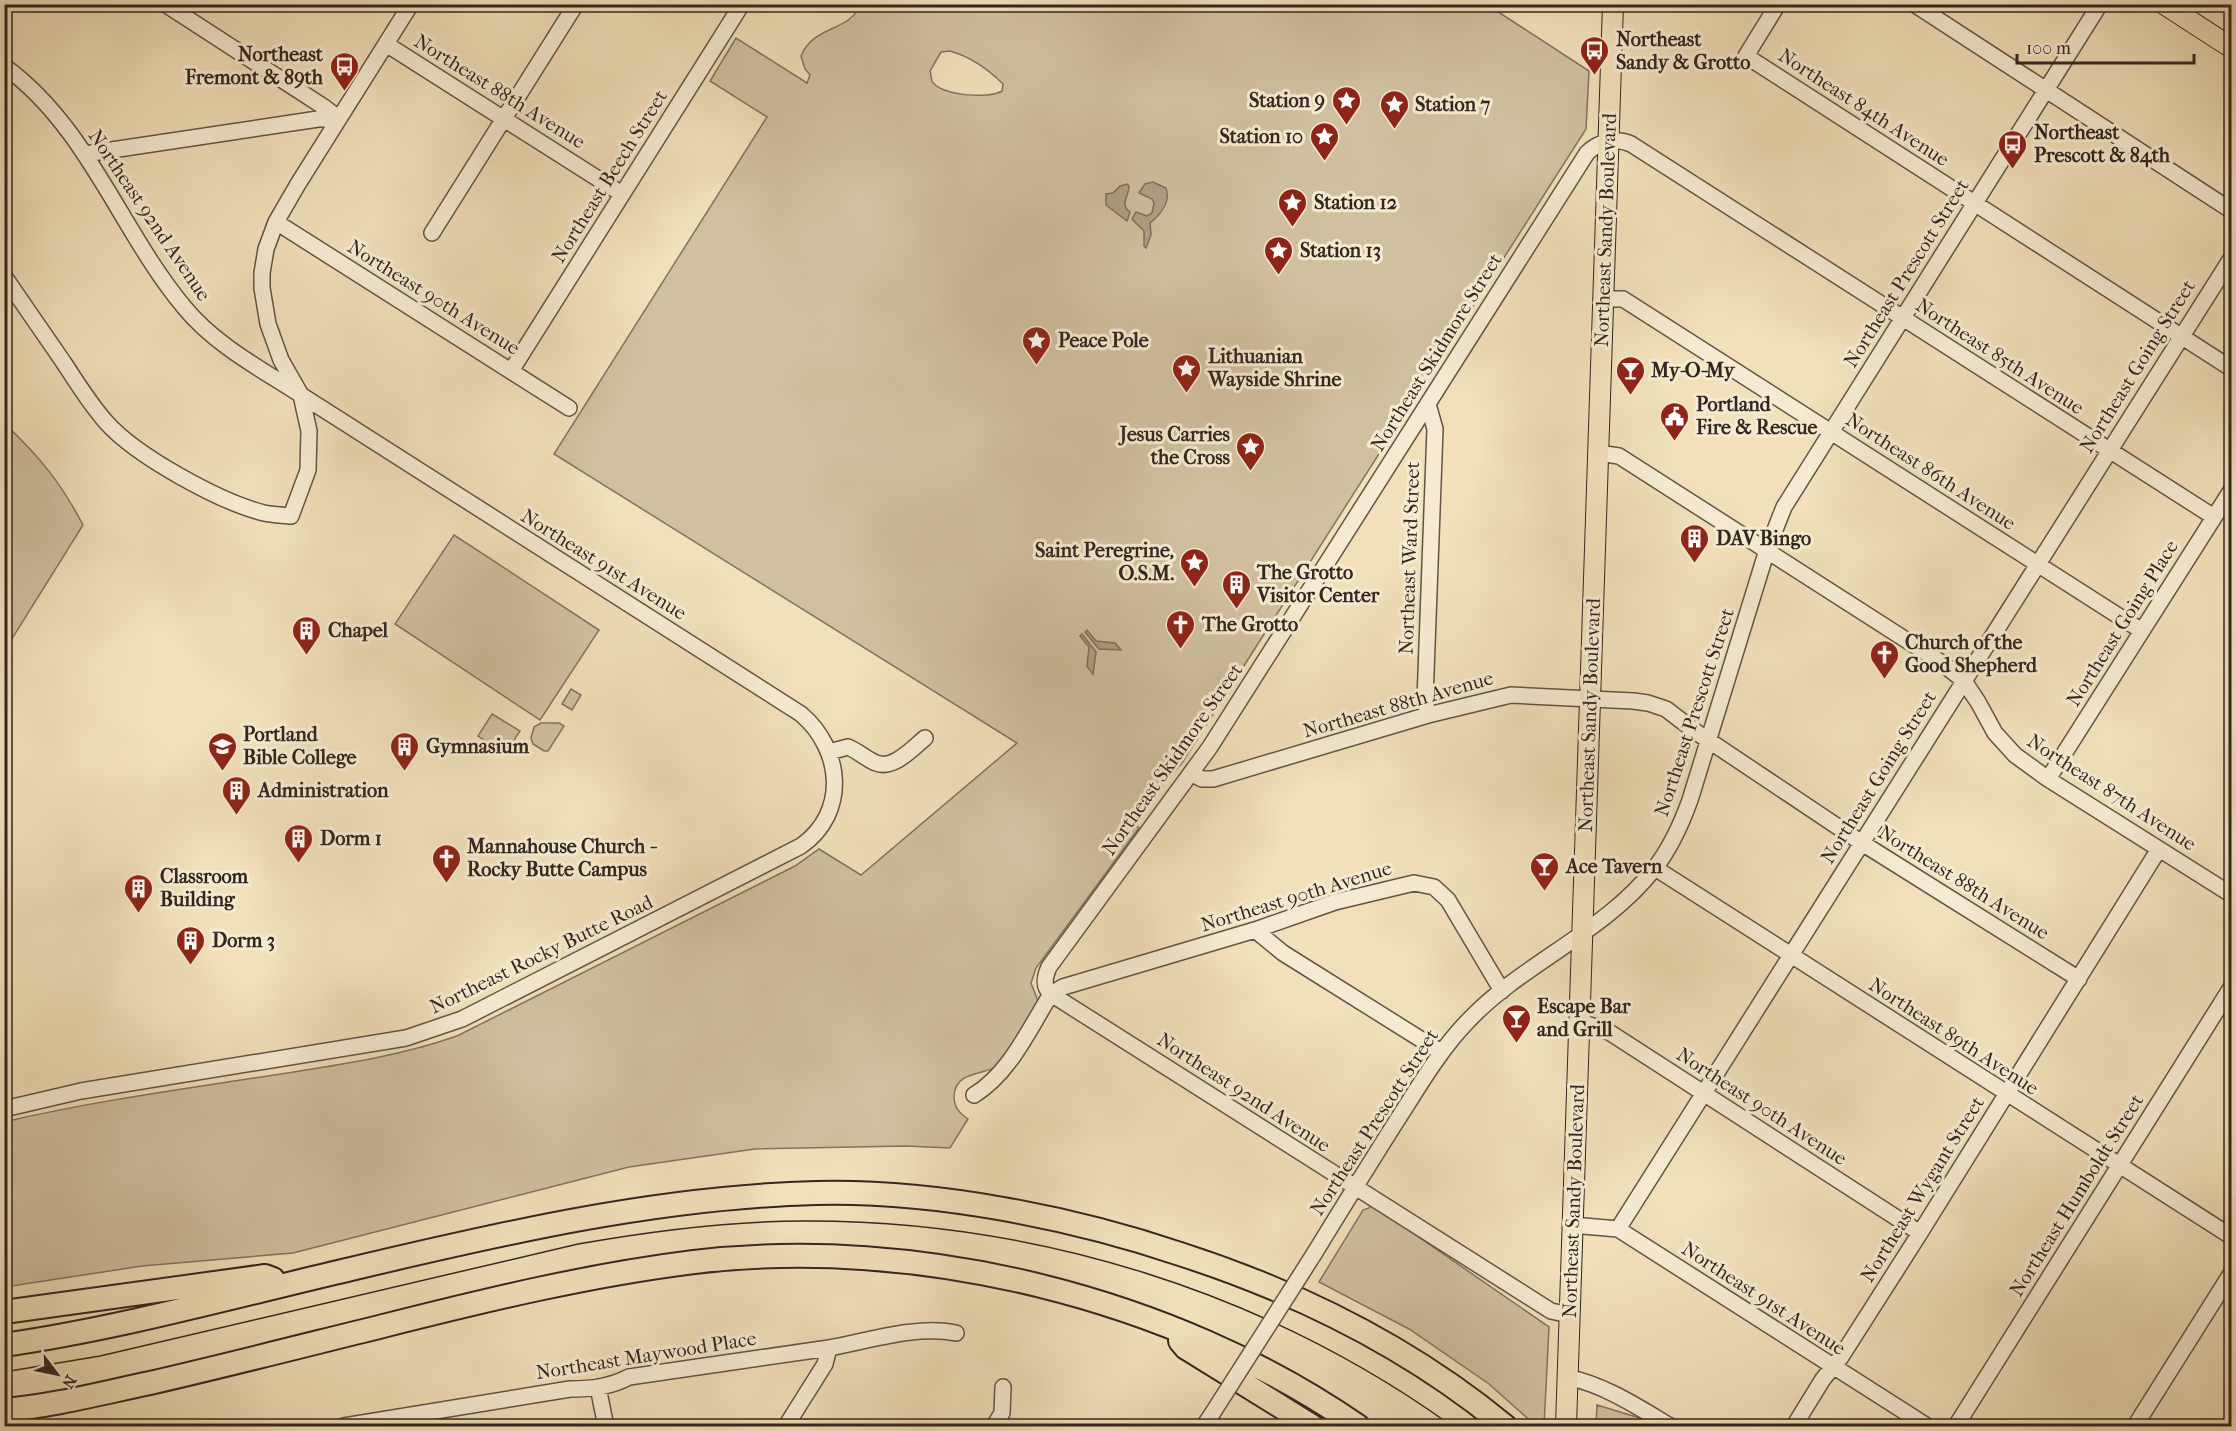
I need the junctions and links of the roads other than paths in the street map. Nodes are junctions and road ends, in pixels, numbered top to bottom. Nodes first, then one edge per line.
1 (165, 4) edge
2 (411, 4) edge
3 (576, 4) edge
4 (742, 4) edge
5 (1613, 4) edge
6 (1778, 4) edge
7 (1914, 4) edge
8 (2100, 4) edge
9 (2164, 4) edge
10 (386, 44) junction
11 (2232, 48) edge
12 (4, 66) edge
13 (2046, 90) junction
14 (338, 118) junction
15 (504, 119) junction
16 (1609, 141) junction
17 (85, 154) junction
18 (622, 194) junction
19 (1974, 204) junction
20 (2232, 211) edge
21 (276, 222) junction
22 (432, 233) dead end
23 (2232, 257) edge
24 (4, 276) edge
25 (1603, 299) junction
26 (1902, 318) junction
27 (2181, 336) junction
28 (2232, 369) edge
29 (512, 371) junction
30 (301, 395) junction
31 (1428, 404) junction
32 (569, 408) dead end
33 (1831, 431) junction
34 (2109, 450) junction
35 (1598, 453) junction
36 (2232, 489) edge
37 (2214, 517) junction
38 (1767, 550) junction
39 (2037, 564) junction
40 (2142, 631) junction
41 (1964, 681) junction
42 (1589, 698) junction
43 (1428, 715) junction
44 (925, 738) dead end
45 (1708, 740) junction
46 (829, 752) junction
47 (1192, 774) junction
48 (2048, 779) junction
49 (1862, 843) junction
50 (2159, 849) junction
51 (1655, 868) junction
52 (2232, 895) edge
53 (1256, 930) junction
54 (1582, 932) junction
55 (1791, 955) junction
56 (2079, 979) junction
57 (2232, 986) edge
58 (1502, 991) junction
59 (1051, 994) junction
60 (1579, 1021) junction
61 (1442, 1052) junction
62 (1704, 1092) junction
63 (2006, 1094) junction
64 (974, 1095) dead end
65 (4, 1109) edge
66 (2118, 1166) junction
67 (1355, 1188) junction
68 (1572, 1225) junction
69 (1618, 1229) junction
70 (1920, 1233) junction
71 (2232, 1237) edge
72 (2232, 1272) edge
73 (291, 1283) junction
74 (4, 1312) edge
75 (1569, 1315) junction
76 (1168, 1326) junction
77 (956, 1333) dead end
78 (4, 1345) edge
79 (829, 1348) junction
80 (1833, 1367) junction
81 (1567, 1377) junction
82 (1003, 1387) dead end
83 (598, 1388) junction
84 (10, 1411) edge
85 (418, 1420) edge
86 (1208, 1420) edge
87 (607, 1425) edge
88 (344, 1426) edge
89 (786, 1426) edge
90 (994, 1426) edge
91 (1311, 1426) edge
92 (1358, 1426) edge
93 (1505, 1426) edge
94 (1566, 1426) edge
95 (1670, 1426) edge
96 (1794, 1426) edge
97 (1927, 1426) edge
98 (1956, 1426) edge
99 (2135, 1426) edge

1 - 14 street
2 - 10 street
3 - 15 street
4 - 18 street, Northeast Beech Street
5 - 16 main road, Northeast Sandy Boulevard
6 - 19 street, Northeast 84th Avenue
7 - 13 street
8 - 13 street, Northeast Prescott Street
9 - 11 main road
10 - 14 street
10 - 15 street, Northeast 88th Avenue
12 - 17 street, Northeast 92nd Avenue
13 - 19 street, Northeast Prescott Street
13 - 20 street
14 - 17 street
14 - 21 street
15 - 18 street, Northeast 88th Avenue
15 - 22 street
16 - 25 main road, Northeast Sandy Boulevard
16 - 26 street, Northeast 85th Avenue
16 - 31 street, Northeast Skidmore Street
17 - 30 street, Northeast 92nd Avenue
18 - 29 street, Northeast Beech Street
19 - 26 street, Northeast Prescott Street
19 - 27 street, Northeast 84th Avenue
21 - 29 street, Northeast 90th Avenue
21 - 30 street
23 - 27 street, Northeast Going Street
24 - 30 street
25 - 33 street, Northeast 86th Avenue
25 - 35 main road, Northeast Sandy Boulevard
26 - 33 street, Northeast Prescott Street
26 - 34 street, Northeast 85th Avenue
27 - 28 street, Northeast 84th Avenue
27 - 34 street, Northeast Going Street
29 - 32 street, Northeast 90th Avenue
30 - 46 street, Northeast 91st Avenue
31 - 43 street, Northeast Ward Street
31 - 47 street, Northeast Skidmore Street
33 - 38 street, Northeast Prescott Street
33 - 39 street, Northeast 86th Avenue
34 - 37 street, Northeast 85th Avenue
34 - 39 street, Northeast Going Street
35 - 38 street, Northeast 87th Avenue
35 - 42 main road, Northeast Sandy Boulevard
36 - 37 street, Northeast Going Place
37 - 40 street, Northeast Going Place
38 - 41 street, Northeast 87th Avenue
38 - 45 street, Northeast Prescott Street
39 - 40 street, Northeast 86th Avenue
39 - 41 street, Northeast Going Street
40 - 48 street, Northeast Going Place
41 - 48 street, Northeast 87th Avenue
41 - 49 street, Northeast Going Street
42 - 43 street, Northeast 88th Avenue
42 - 45 street, Northeast 88th Avenue
42 - 54 main road, Northeast Sandy Boulevard
43 - 47 street, Northeast 88th Avenue
44 - 46 street
45 - 49 street, Northeast 88th Avenue
45 - 51 street, Northeast Prescott Street
46 - 65 street, Northeast Rocky Butte Road
47 - 59 street, Northeast Skidmore Street
48 - 50 street, Northeast 87th Avenue
49 - 55 street, Northeast Going Street
49 - 56 street, Northeast 88th Avenue
50 - 52 street, Northeast 87th Avenue
50 - 56 street, Northeast Wygant Street
51 - 54 street, Northeast Prescott Street
51 - 55 street, Northeast 89th Avenue
53 - 58 street, Northeast 90th Avenue
53 - 59 street, Northeast 90th Avenue
53 - 61 street
54 - 58 street, Northeast Prescott Street
54 - 60 main road, Northeast Sandy Boulevard
55 - 62 street, Northeast Going Street
55 - 63 street, Northeast 89th Avenue
56 - 63 street, Northeast Wygant Street
57 - 66 street, Northeast Humboldt Street
58 - 61 street, Northeast Prescott Street
59 - 64 street
59 - 67 street, Northeast 92nd Avenue
60 - 62 street, Northeast 90th Avenue
60 - 68 main road, Northeast Sandy Boulevard
61 - 67 street, Northeast Prescott Street
62 - 69 street, Northeast Going Street
62 - 70 street, Northeast 90th Avenue
63 - 66 street, Northeast 89th Avenue
63 - 70 street, Northeast Wygant Street
66 - 71 street, Northeast 89th Avenue
66 - 98 street, Northeast Humboldt Street
67 - 75 street, Northeast 92nd Avenue
67 - 86 street, Northeast Prescott Street, bridge
68 - 69 street, Northeast 91st Avenue
68 - 75 main road, Northeast Sandy Boulevard
69 - 80 street, Northeast 91st Avenue
70 - 80 street, Northeast Wygant Street
72 - 99 street
73 - 74 highway
73 - 78 highway
73 - 93 highway
75 - 81 main road, Northeast Sandy Boulevard
76 - 84 highway
76 - 91 highway
76 - 92 highway
77 - 79 street, Northeast Maywood Place
79 - 83 street, Northeast Maywood Place
79 - 89 street
80 - 96 street, Northeast Wygant Street
80 - 97 street, Northeast 91st Avenue
81 - 94 main road, Northeast Sandy Boulevard
81 - 95 street
82 - 90 street
83 - 85 street, Northeast Maywood Place
83 - 87 street
85 - 88 street, Northeast Maywood Place

